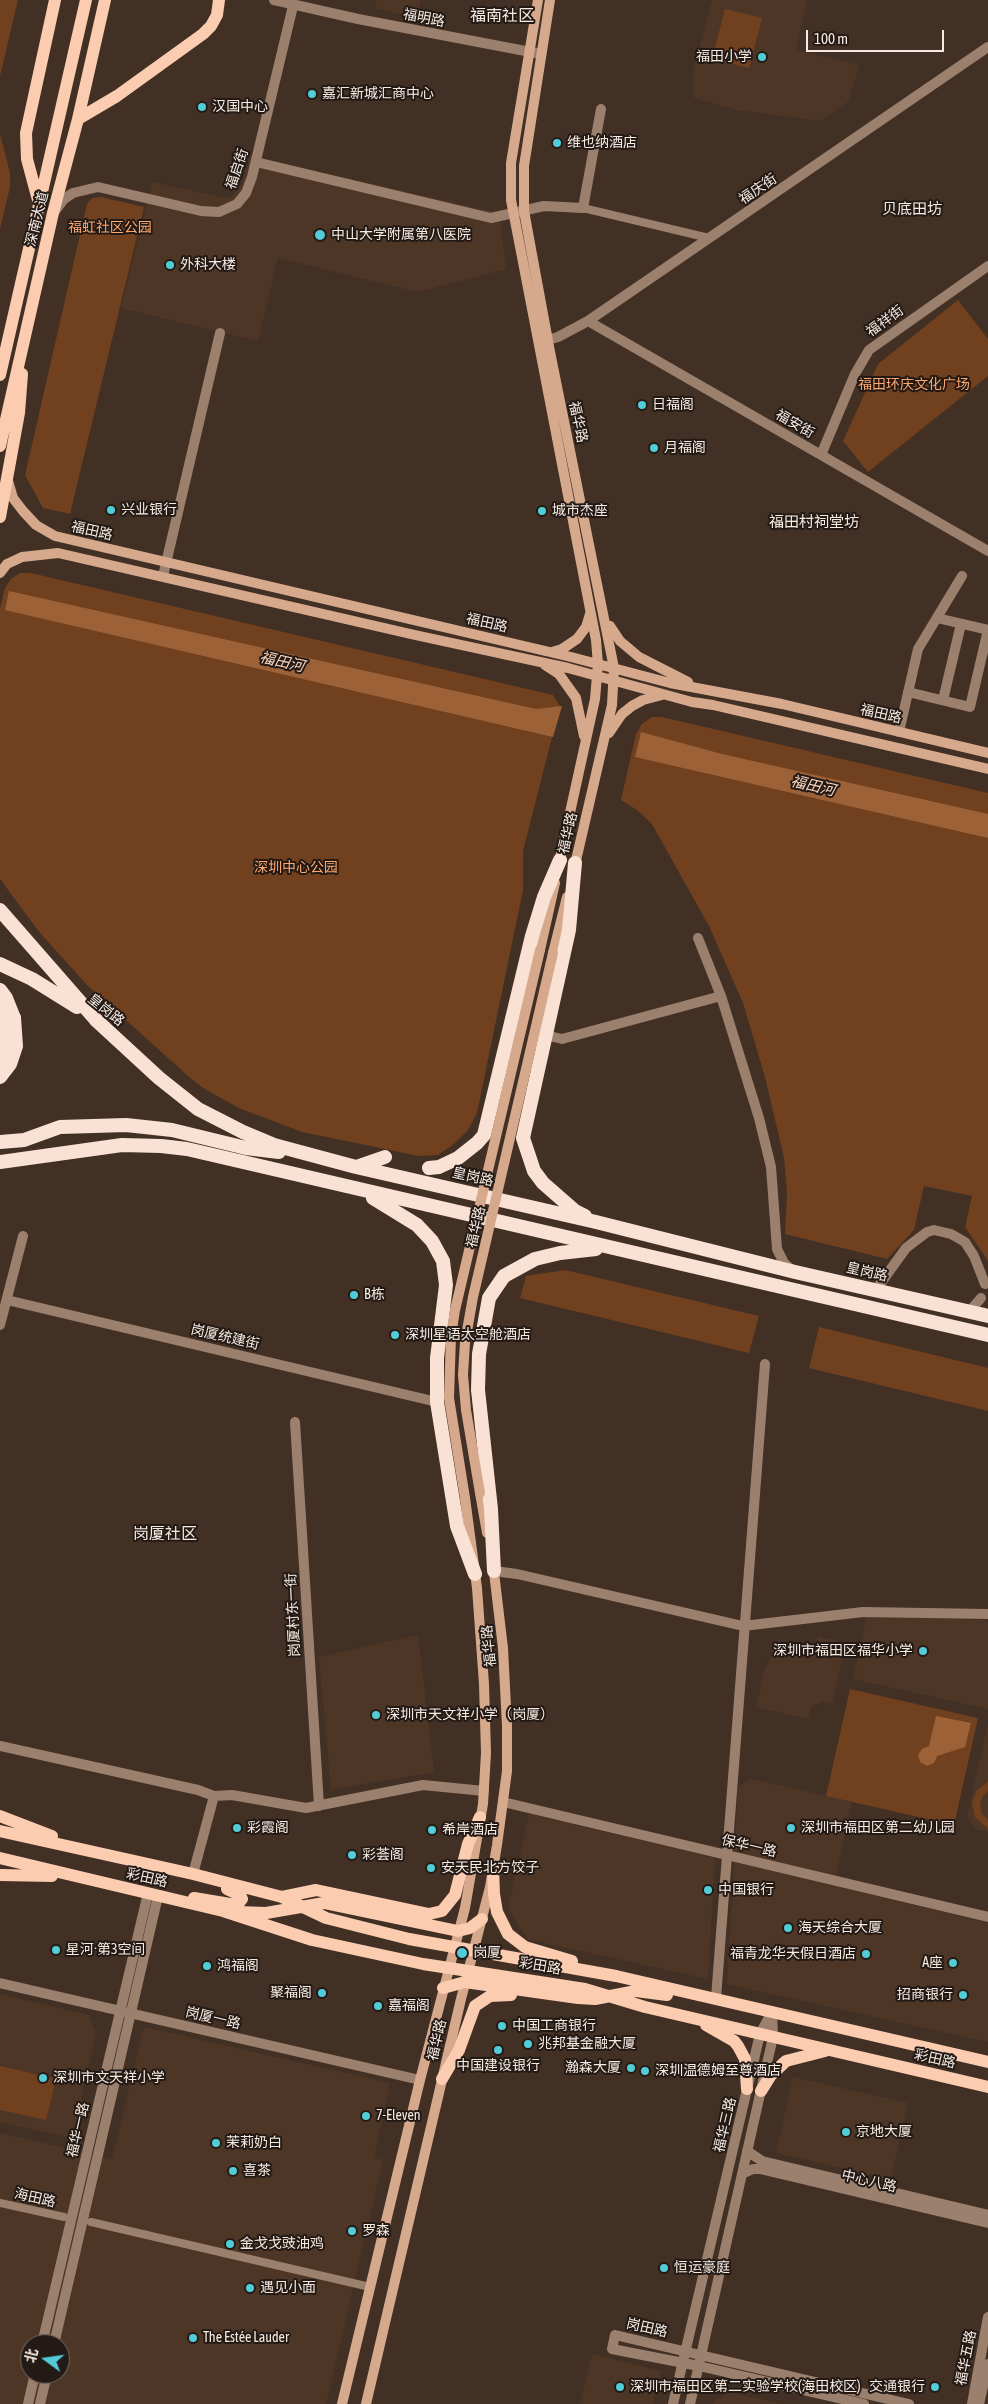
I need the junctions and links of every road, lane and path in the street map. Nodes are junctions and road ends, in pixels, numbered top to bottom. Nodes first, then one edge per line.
1 (86, 0) edge
2 (105, 0) edge
3 (219, 0) edge
4 (274, 0) edge
5 (538, 0) edge
6 (550, 0) edge
7 (55, 2) edge
8 (293, 6) junction
9 (988, 48) edge
10 (530, 52) junction
11 (541, 54) junction
12 (601, 109) dead end
13 (78, 119) junction
14 (256, 162) junction
15 (583, 208) junction
16 (524, 211) junction
17 (38, 212) junction
18 (53, 213) junction
19 (513, 214) junction
20 (710, 238) junction
21 (988, 266) edge
22 (588, 321) junction
23 (220, 333) dead end
24 (543, 341) junction
25 (20, 358) junction
26 (0, 375) edge
27 (0, 446) edge
28 (821, 455) junction
29 (7, 479) junction
30 (0, 517) edge
31 (988, 551) edge
32 (166, 563) junction
33 (0, 573) edge
34 (163, 576) junction
35 (962, 576) dead end
36 (590, 610) junction
37 (605, 616) junction
38 (937, 618) junction
39 (961, 624) junction
40 (988, 630) edge
41 (548, 652) junction
42 (535, 660) junction
43 (598, 664) junction
44 (614, 668) junction
45 (598, 676) junction
46 (614, 681) junction
47 (698, 686) junction
48 (908, 692) junction
49 (663, 695) junction
50 (943, 700) junction
51 (899, 732) junction
52 (603, 742) junction
53 (584, 748) junction
54 (988, 753) edge
55 (988, 769) edge
56 (560, 860) junction
57 (575, 863) junction
58 (0, 910) edge
59 (698, 938) dead end
60 (0, 964) edge
61 (0, 990) edge
62 (721, 996) junction
63 (6, 1015) edge
64 (96, 1020) junction
65 (546, 1035) junction
66 (0, 1062) edge
67 (0, 1077) edge
68 (489, 1111) junction
69 (525, 1123) junction
70 (0, 1142) edge
71 (299, 1153) junction
72 (385, 1156) dead end
73 (22, 1160) junction
74 (0, 1162) edge
75 (356, 1167) junction
76 (429, 1168) dead end
77 (0, 1172) edge
78 (356, 1190) junction
79 (596, 1222) junction
80 (23, 1236) dead end
81 (606, 1248) junction
82 (795, 1272) junction
83 (985, 1284) dead end
84 (875, 1291) junction
85 (7, 1300) junction
86 (444, 1300) junction
87 (486, 1308) junction
88 (986, 1316) edge
89 (0, 1325) edge
90 (988, 1335) edge
91 (765, 1364) dead end
92 (437, 1402) junction
93 (295, 1422) dead end
94 (494, 1571) junction
95 (475, 1574) junction
96 (988, 1614) edge
97 (743, 1626) junction
98 (0, 1746) edge
99 (484, 1791) junction
100 (214, 1796) junction
101 (503, 1802) junction
102 (318, 1806) junction
103 (0, 1816) edge
104 (480, 1817) junction
105 (0, 1831) edge
106 (77, 1848) junction
107 (726, 1855) junction
108 (0, 1858) edge
109 (493, 1868) junction
110 (193, 1874) junction
111 (0, 1875) edge
112 (68, 1876) junction
113 (216, 1881) junction
114 (153, 1895) junction
115 (282, 1897) junction
116 (174, 1900) junction
117 (300, 1907) junction
118 (223, 1911) junction
119 (988, 1917) edge
120 (482, 1919) junction
121 (458, 1931) junction
122 (453, 1948) junction
123 (472, 1951) junction
124 (448, 1968) junction
125 (594, 1971) junction
126 (466, 1976) junction
127 (0, 1984) edge
128 (443, 1988) junction
129 (702, 1995) junction
130 (611, 1997) junction
131 (716, 1998) junction
132 (645, 2007) junction
133 (120, 2011) junction
134 (772, 2012) junction
135 (130, 2014) junction
136 (698, 2019) junction
137 (760, 2034) junction
138 (773, 2037) junction
139 (830, 2050) junction
140 (988, 2062) edge
141 (442, 2079) junction
142 (420, 2080) junction
143 (988, 2087) edge
144 (747, 2089) junction
145 (760, 2091) junction
146 (747, 2151) junction
147 (744, 2173) junction
148 (0, 2203) edge
149 (988, 2215) edge
150 (64, 2217) dead end
151 (91, 2222) dead end
152 (988, 2223) edge
153 (370, 2287) junction
154 (988, 2317) edge
155 (44, 2334) edge
156 (56, 2334) edge
157 (687, 2351) junction
158 (702, 2355) junction
159 (683, 2364) junction
160 (988, 2364) edge
161 (699, 2366) junction
162 (33, 2384) edge
163 (45, 2384) edge
164 (28, 2404) edge
165 (40, 2404) edge
166 (342, 2404) edge
167 (366, 2404) edge
168 (673, 2404) edge
169 (690, 2404) edge
170 (864, 2404) edge
171 (909, 2404) edge
172 (972, 2404) edge
173 (979, 2404) edge

1 - 17 main road, 深南大道
2 - 13 main road, 深南大道
3 - 13 main road
4 - 8 street, 福明路
5 - 10 main road, 福华路
6 - 11 main road, 福华路
7 - 17 main road
8 - 10 street, 福明路
8 - 14 street, 福启街
9 - 20 street, 福庆街
10 - 11 street, 福明路
10 - 19 main road, 福华路
11 - 16 main road, 福华路
12 - 15 street
13 - 18 main road, 深南大道
14 - 18 street, 福启街
14 - 19 street
15 - 16 street
15 - 20 street
16 - 19 street
16 - 24 main road, 福华路
17 - 26 main road, 深南大道
18 - 25 main road, 深南大道
19 - 24 main road, 福华路
20 - 22 street, 福庆街
21 - 28 street, 福祥街
22 - 24 street, 福庆街
22 - 28 street, 福安街
23 - 32 street
24 - 36 main road, 福华路
24 - 37 main road, 福华路
25 - 27 main road, 深南大道
25 - 29 main road
28 - 31 street, 福安街
29 - 30 main road
29 - 32 main road, 福田路
32 - 34 street
32 - 41 main road, 福田路
33 - 34 main road, 福田路
34 - 42 main road, 福田路
35 - 38 street
36 - 41 main road
36 - 43 main road, 福华路
37 - 44 main road, 福华路
37 - 47 main road
38 - 39 street
38 - 48 street
39 - 40 street
39 - 50 street
40 - 50 street
41 - 43 main road, 福田路
42 - 45 main road, 福田路
42 - 53 main road
43 - 44 main road, 福田路
43 - 45 main road, 福华路
44 - 46 main road, 福华路
44 - 47 main road, 福田路
45 - 46 main road, 福田路
45 - 53 main road, 福华路
46 - 49 main road, 福田路
46 - 52 main road, 福华路
47 - 51 main road, 福田路
48 - 50 street
48 - 51 street
49 - 52 main road
49 - 55 main road, 福田路
51 - 54 main road, 福田路
52 - 57 main road, 福华路
53 - 56 main road, 福华路
56 - 68 highway
56 - 95 main road, 福华路, bridge
57 - 65 highway
57 - 94 main road, 福华路, bridge
58 - 64 highway, bridge
59 - 62 street
60 - 64 highway, 皇岗路, bridge
61 - 63 highway, bridge
62 - 65 street
62 - 82 street
63 - 66 highway
63 - 67 highway
64 - 71 highway, 皇岗路
65 - 69 highway
68 - 69 highway
68 - 76 highway
69 - 79 highway
70 - 71 highway
71 - 75 highway, 皇岗路
72 - 75 highway
73 - 74 highway
73 - 77 highway
73 - 78 highway
75 - 79 highway, 皇岗路
78 - 81 highway
78 - 86 highway
79 - 82 highway, 皇岗路
80 - 85 street
81 - 87 highway
81 - 90 highway
82 - 84 highway, 皇岗路
83 - 84 street
84 - 88 highway, 皇岗路
85 - 89 street
85 - 92 street, 岗厦统建街
86 - 87 highway
86 - 92 highway
87 - 94 highway
91 - 97 street
92 - 95 highway
93 - 102 street, 岗厦村东一街
94 - 97 street
94 - 101 main road, 福华路
95 - 99 main road, 福华路
96 - 97 street
97 - 107 street
98 - 100 street
99 - 102 street
99 - 104 main road, 福华路
100 - 102 street
100 - 110 street
101 - 107 street, 保华一路
101 - 109 main road, 福华路
103 - 106 main road
104 - 115 main road, 彩田路
104 - 121 main road, 福华路
105 - 106 main road, 彩田路
106 - 110 main road, 彩田路
107 - 119 street, 保华一路
107 - 131 street
108 - 112 main road, 彩田路
109 - 120 main road, 福华路
109 - 125 main road
110 - 113 main road, 彩田路
111 - 112 main road
112 - 114 main road, 彩田路
113 - 115 main road, 彩田路
113 - 116 main road
114 - 116 main road, 彩田路
114 - 133 street, 福华一路
114 - 135 street, 福华一路
115 - 117 main road, 彩田路
116 - 118 main road, 彩田路
117 - 118 main road
117 - 121 main road
117 - 122 main road, 彩田路
118 - 124 main road, 彩田路
120 - 121 main road
120 - 123 main road, 福华路
121 - 122 main road, 福华路
122 - 123 main road, 彩田路
122 - 124 main road, 福华路
123 - 125 main road, 彩田路
123 - 126 main road, 福华路
124 - 126 main road, 彩田路
124 - 128 main road, 福华路
125 - 129 main road, 彩田路
126 - 128 main road
126 - 130 main road, 彩田路
126 - 141 main road, 福华路
127 - 133 street, 岗厦一路
128 - 142 main road, 福华路
129 - 130 main road
129 - 131 main road, 彩田路
130 - 132 main road, 彩田路
131 - 134 main road, 彩田路
132 - 136 main road, 彩田路
132 - 141 main road
133 - 135 street, 岗厦一路
133 - 155 street, 福华一路
134 - 137 street, 福华三路
134 - 138 street, 福华三路
134 - 140 main road, 彩田路
135 - 142 street, 岗厦一路
135 - 156 street, 福华一路
136 - 137 main road, 彩田路
136 - 144 main road
137 - 138 main road, 彩田路
137 - 144 street, 福华三路
138 - 139 main road, 彩田路
138 - 145 street, 福华三路
139 - 143 main road, 彩田路
139 - 145 main road
141 - 167 main road, 福华路
142 - 153 main road, 福华路
144 - 157 street, 福华三路
145 - 146 street, 福华三路
146 - 147 street, 福华三路
146 - 149 street, 中心八路
147 - 152 street, 中心八路
147 - 158 street, 福华三路
148 - 150 street, 海田路
151 - 153 street
153 - 166 main road, 福华路
154 - 172 street, 福华五路
157 - 158 street, 岗田路
157 - 159 street, 福华三路
157 - 159 street, 岗田路
158 - 161 street, 福华三路
158 - 171 street, 岗田路
159 - 161 street, 岗田路
159 - 168 street, 福华三路
160 - 173 street, 福华五路
161 - 169 street, 福华三路
161 - 170 street, 岗田路
162 - 164 street
163 - 165 street

